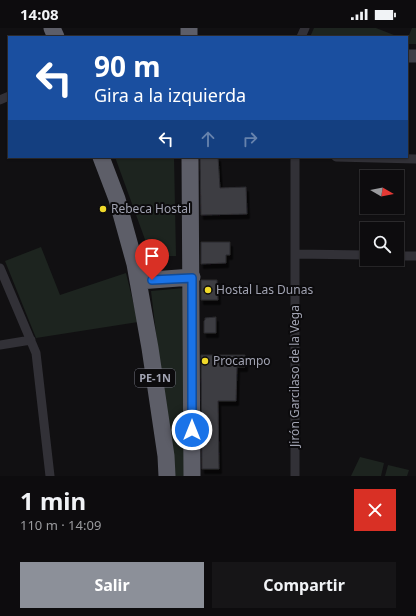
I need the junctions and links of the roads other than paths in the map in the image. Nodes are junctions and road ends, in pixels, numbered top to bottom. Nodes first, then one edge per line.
1 (101, 158) edge
2 (190, 158) edge
3 (295, 158) edge
4 (376, 158) edge
5 (416, 159) edge
6 (295, 254) junction
7 (360, 255) edge
8 (404, 256) edge
9 (416, 256) edge
10 (0, 268) edge
11 (192, 278) junction
12 (139, 281) junction
13 (30, 340) junction
14 (0, 345) edge
15 (50, 476) edge
16 (167, 476) edge
17 (192, 476) edge
18 (296, 476) edge

1 - 12 highway, PE-1N
2 - 11 highway, PE-1N
3 - 6 street, Jirón Garcilaso de la Vega
4 - 5 street
6 - 7 street
6 - 18 street, Jirón Garcilaso de la Vega
8 - 9 street
10 - 13 street
11 - 12 highway
11 - 17 highway, PE-1N
12 - 16 highway, PE-1N
13 - 14 street
13 - 15 street

